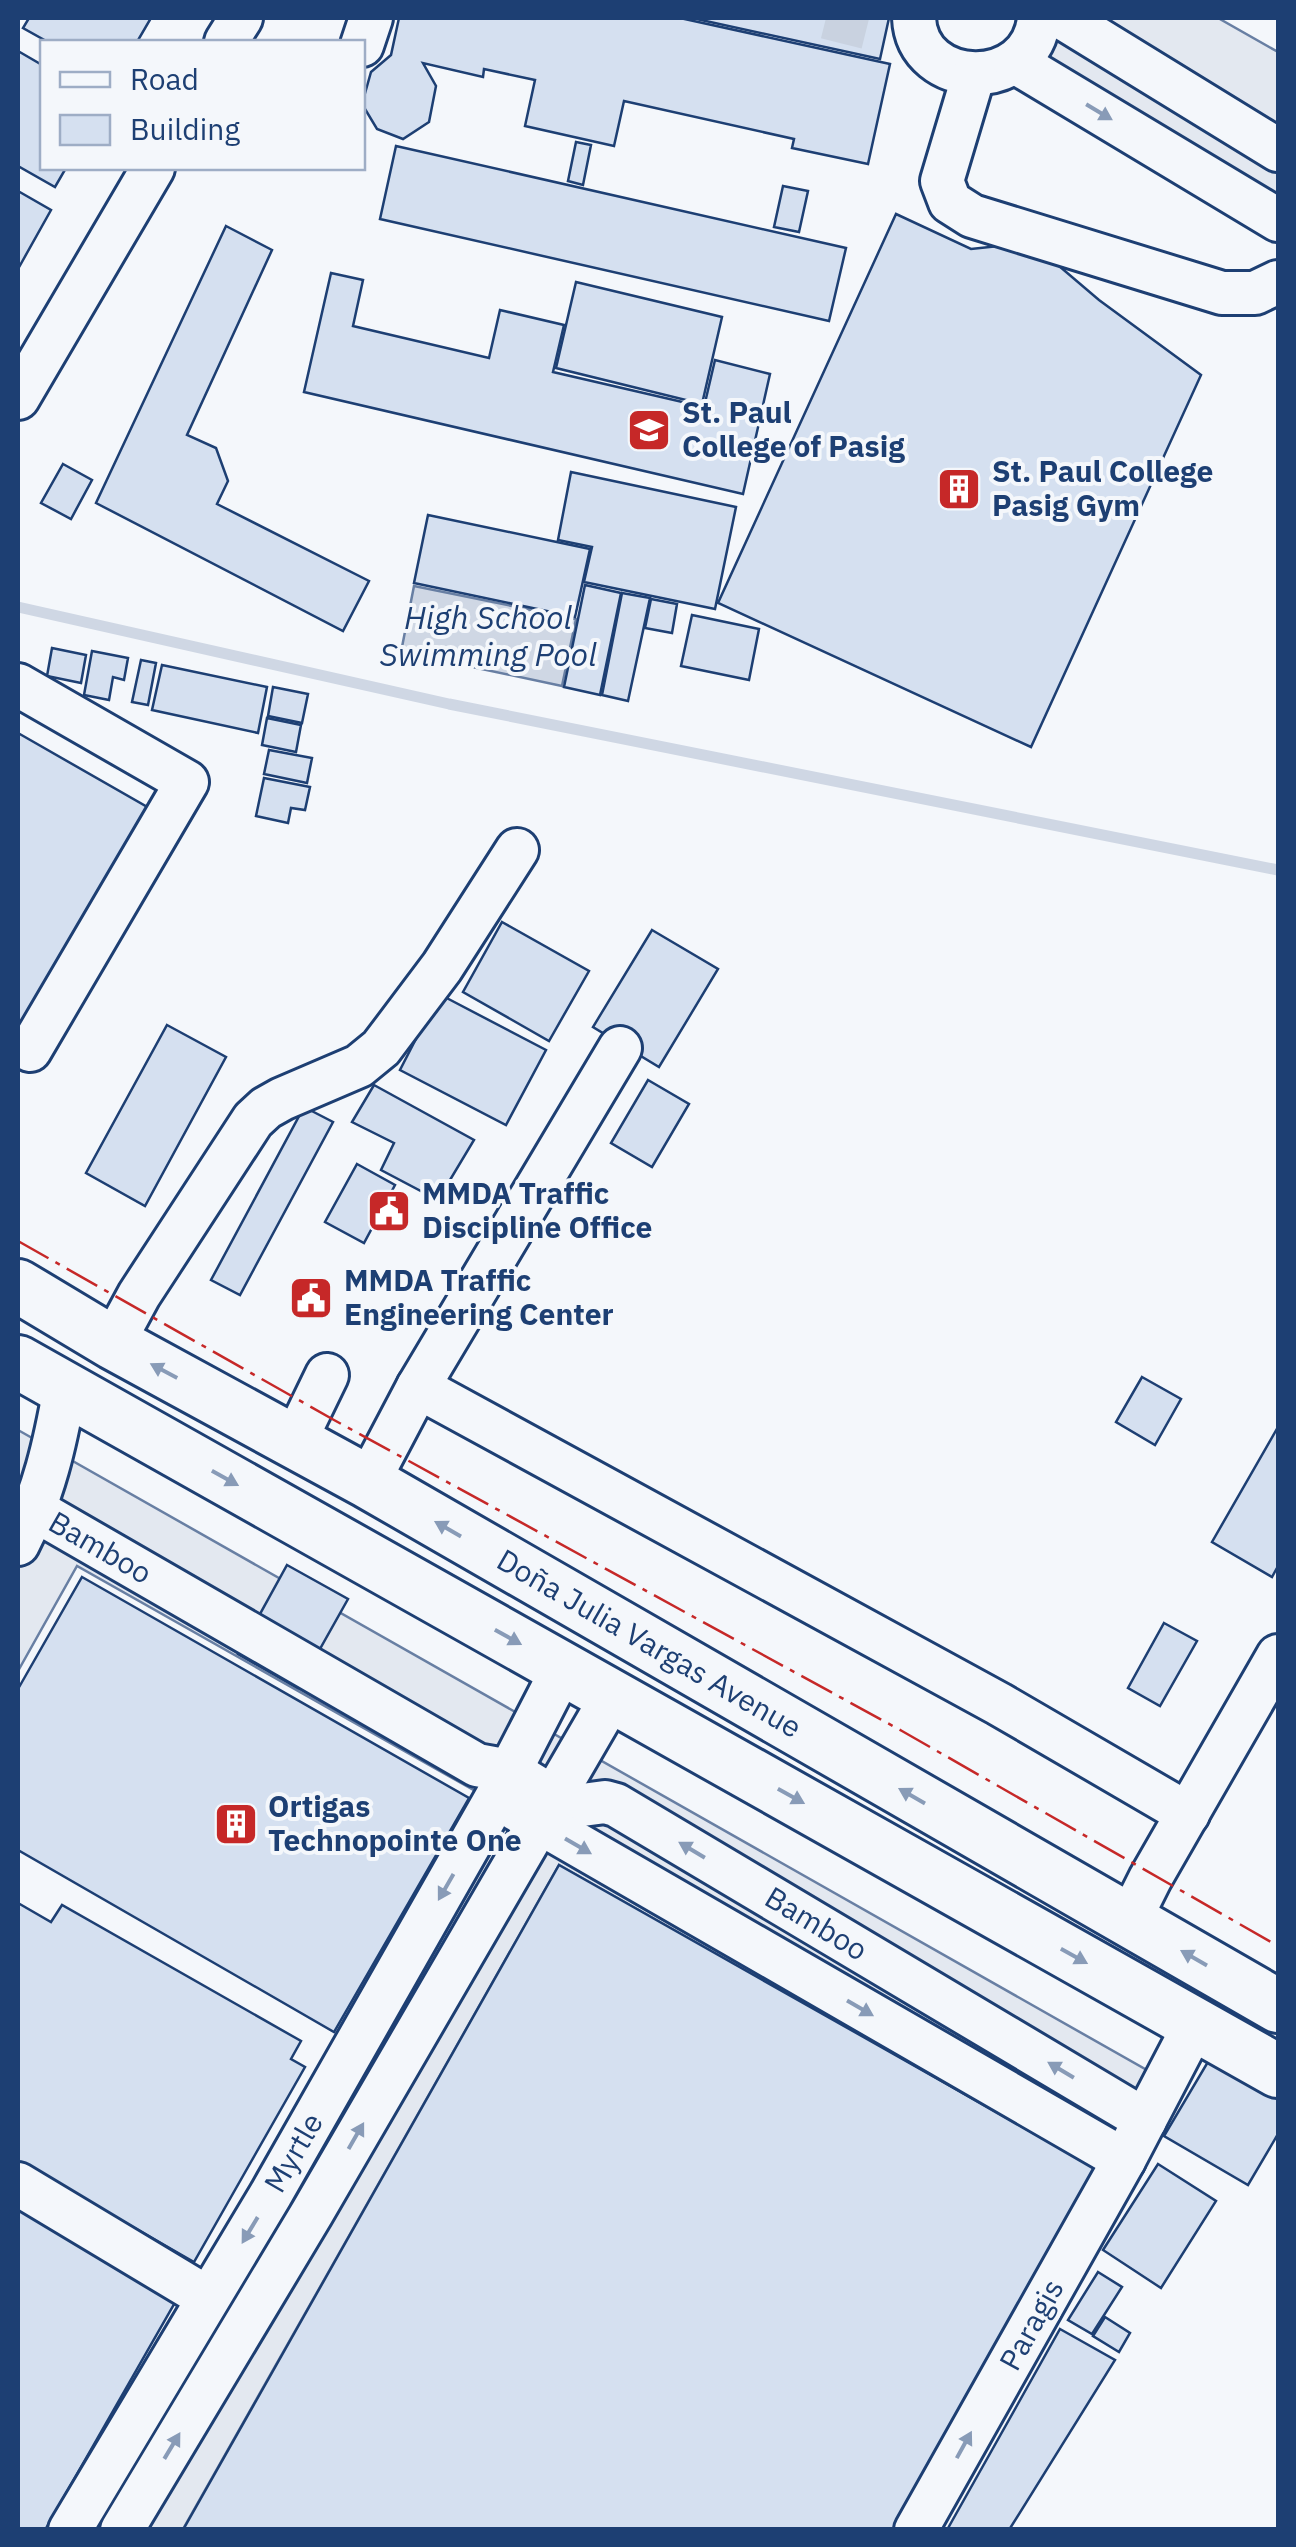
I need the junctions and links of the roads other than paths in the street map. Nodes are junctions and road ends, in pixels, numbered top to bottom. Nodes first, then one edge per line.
1 (241, 18) edge
2 (1039, 18) edge
3 (1064, 18) edge
4 (905, 27) tunnel mouth
5 (227, 40) edge
6 (1015, 62) junction
7 (974, 74) junction
8 (1278, 150) edge
9 (152, 170) edge
10 (1278, 220) edge
11 (1278, 282) edge
12 (18, 398) edge
13 (18, 685) edge
14 (517, 850) dead end
15 (620, 1048) dead end
16 (30, 1050) dead end
17 (18, 1286) edge
18 (113, 1343) junction
19 (18, 1362) edge
20 (327, 1375) dead end
21 (418, 1387) junction
22 (65, 1388) junction
23 (295, 1442) junction
24 (18, 1464) edge
25 (368, 1482) junction
26 (23, 1522) edge
27 (1278, 1656) edge
28 (564, 1668) junction
29 (612, 1695) junction
30 (494, 1778) junction
31 (545, 1810) junction
32 (1188, 1814) junction
33 (1129, 1920) junction
34 (1278, 2006) edge
35 (1195, 2024) junction
36 (1278, 2071) edge
37 (1145, 2120) junction
38 (1124, 2160) junction
39 (18, 2184) edge
40 (208, 2298) junction
41 (70, 2530) edge
42 (122, 2530) edge
43 (916, 2530) edge

1 - 5 street
2 - 6 street
3 - 8 street
4 - 7 street
6 - 7 street
6 -> 10 street
7 - 11 street
9 - 12 street
13 - 16 street
14 - 18 street
15 - 21 street
17 - 18 main road, Doña Julia Vargas Avenue
23 -> 18 main road, Doña Julia Vargas Avenue
19 - 22 main road, Doña Julia Vargas Avenue
20 - 23 street
21 - 25 street
21 - 32 street
22 - 26 street
22 -> 28 main road, Doña Julia Vargas Avenue
23 - 25 main road, Doña Julia Vargas Avenue
24 - 26 street, Bamboo
33 -> 25 main road, Doña Julia Vargas Avenue
26 - 30 street, Bamboo
27 - 32 street
28 - 29 main road, Doña Julia Vargas Avenue
28 - 30 street, Myrtle
29 - 31 street, Myrtle
29 -> 35 main road, Doña Julia Vargas Avenue
30 - 31 street, Bamboo
30 -> 40 street, Myrtle
37 -> 31 street, Bamboo
31 -> 38 street, Bamboo
42 -> 31 street, Myrtle
32 - 33 street
34 -> 33 main road, Doña Julia Vargas Avenue
35 - 36 main road, Doña Julia Vargas Avenue
35 - 37 street, Paragis
37 - 38 street, Paragis
43 -> 38 street, Paragis
39 - 40 street
40 - 41 street, Myrtle

